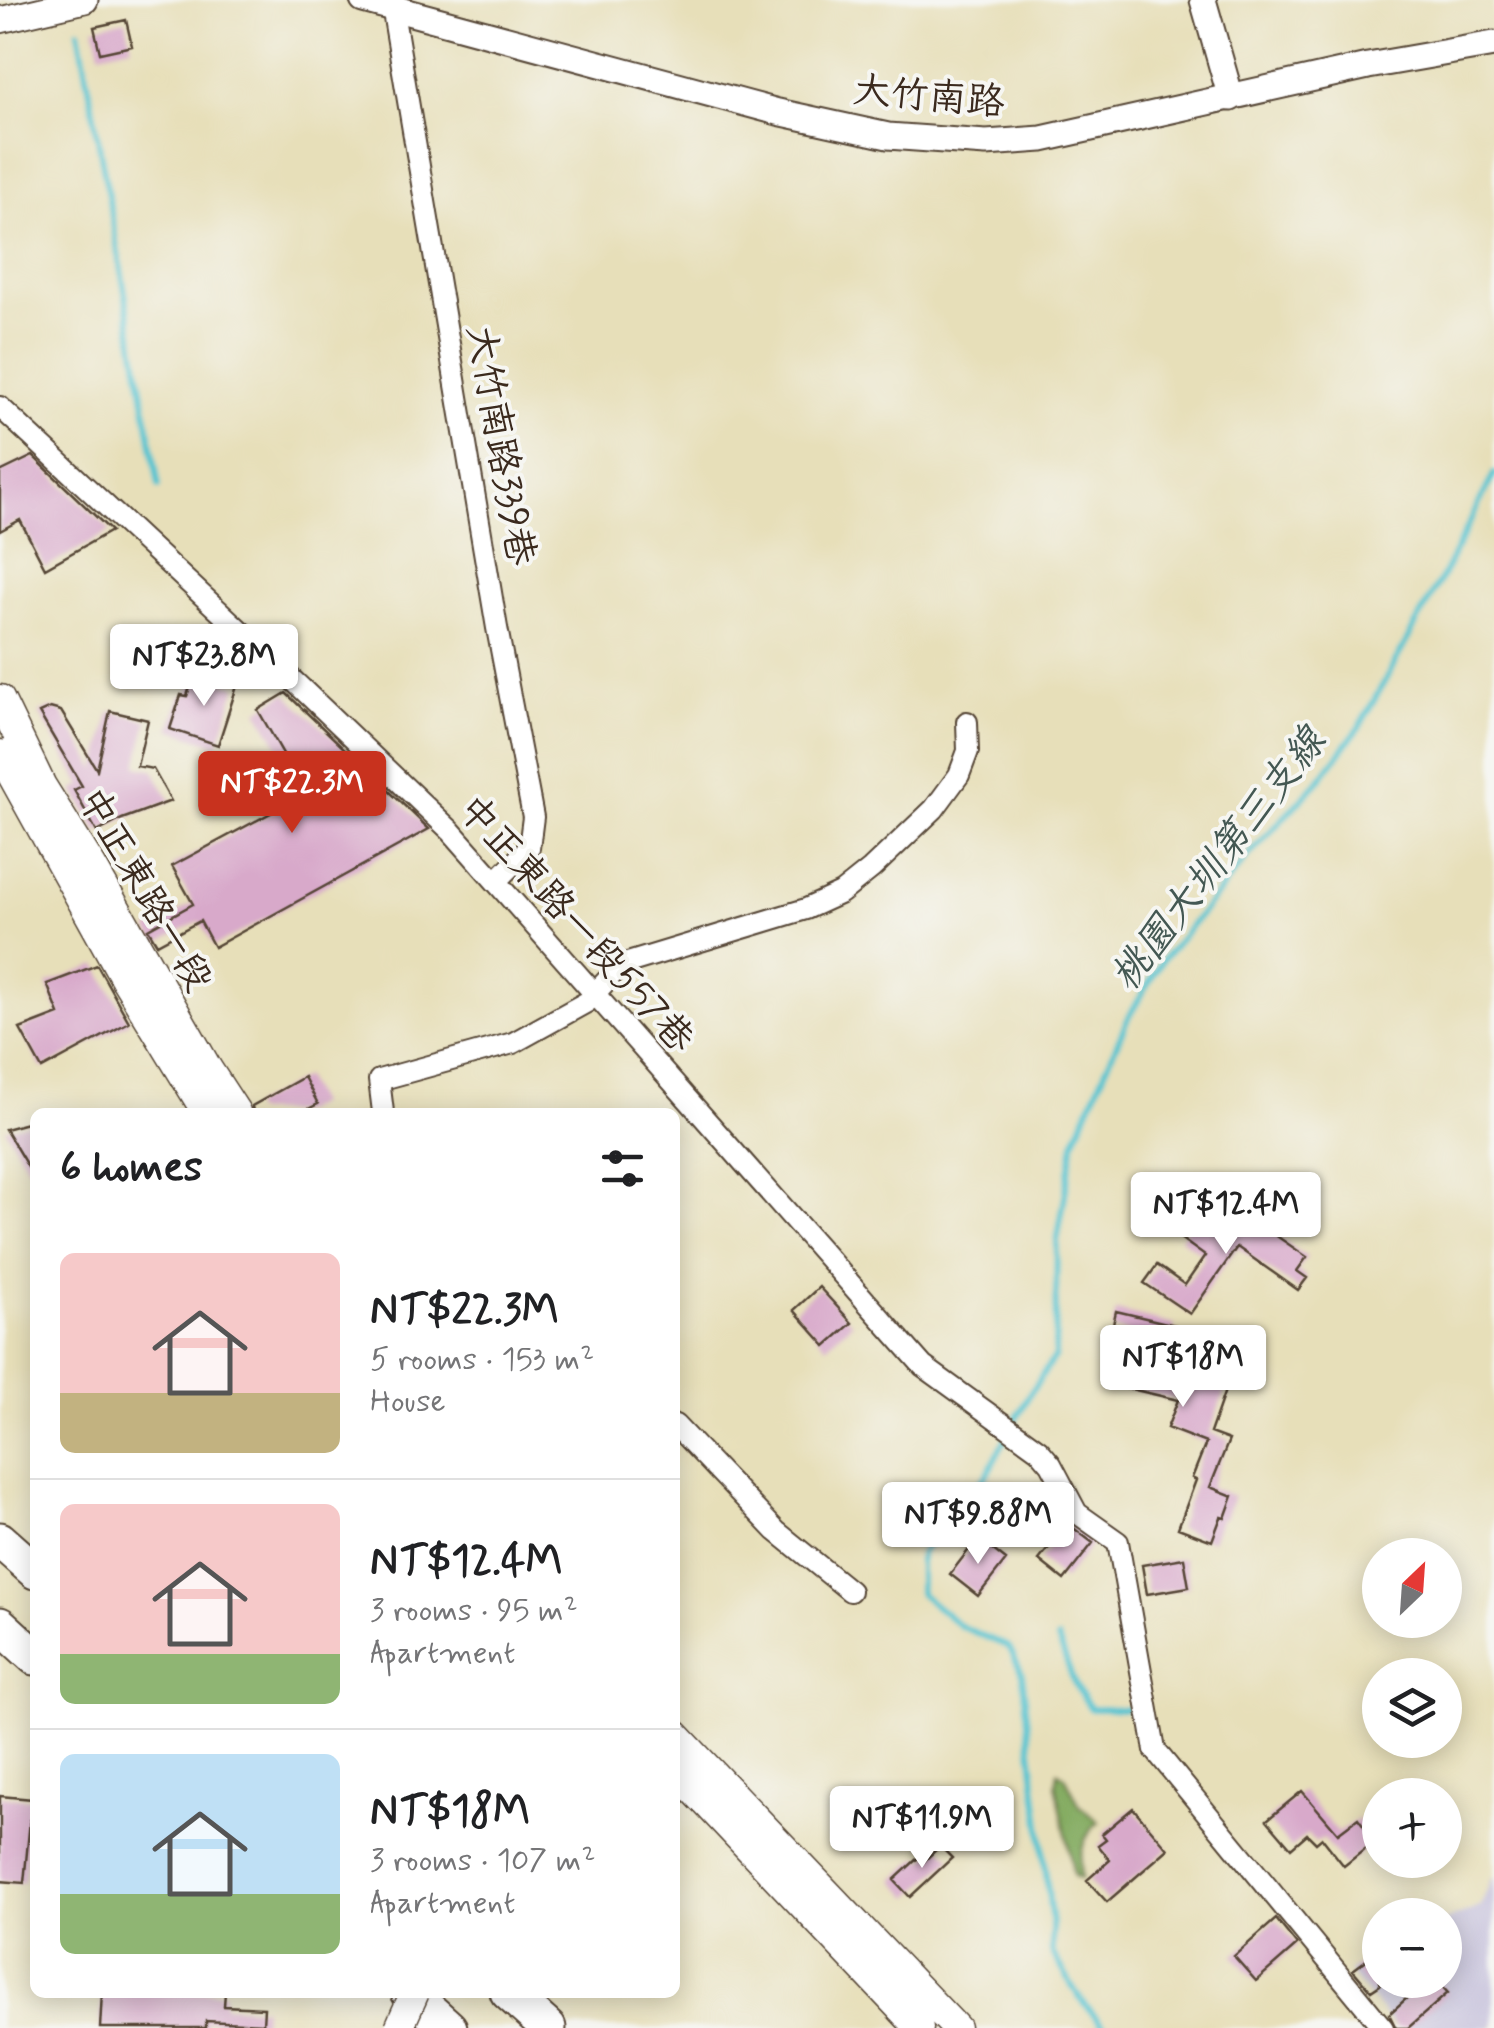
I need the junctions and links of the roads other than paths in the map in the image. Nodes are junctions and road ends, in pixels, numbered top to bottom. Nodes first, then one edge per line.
1 (85, 0) edge
2 (363, 0) edge
3 (1203, 0) edge
4 (392, 4) edge
5 (0, 20) edge
6 (1494, 44) edge
7 (1231, 98) junction
8 (0, 407) edge
9 (0, 698) edge
10 (967, 722) dead end
11 (0, 754) edge
12 (496, 881) junction
13 (594, 993) junction
14 (204, 1108) edge
15 (234, 1108) edge
16 (383, 1108) edge
17 (680, 1430) edge
18 (0, 1540) edge
19 (30, 1567) edge
20 (850, 1591) dead end
21 (0, 1625) edge
22 (30, 1652) edge
23 (680, 1739) edge
24 (680, 1775) edge
25 (410, 1998) edge
26 (418, 1998) edge
27 (515, 1998) edge
28 (398, 2028) edge
29 (449, 2028) edge
30 (548, 2028) edge
31 (919, 2028) edge
32 (956, 2028) edge
33 (1383, 2028) edge

1 - 5 street
2 - 4 street, 大竹南路
3 - 7 street
4 - 7 street, 大竹南路
4 - 12 street, 大竹南路339巷
6 - 7 street, 大竹南路
8 - 12 street, 中正東路一段557巷
9 - 15 main road, 中正東路一段
10 - 13 street
11 - 14 main road, 中正東路一段
12 - 13 street, 中正東路一段557巷
13 - 16 street
13 - 33 street, 中正東路一段557巷
17 - 20 street
18 - 19 highway
21 - 22 highway
23 - 32 main road
24 - 31 main road
25 - 28 main road, bridge
26 - 29 highway
27 - 30 highway

